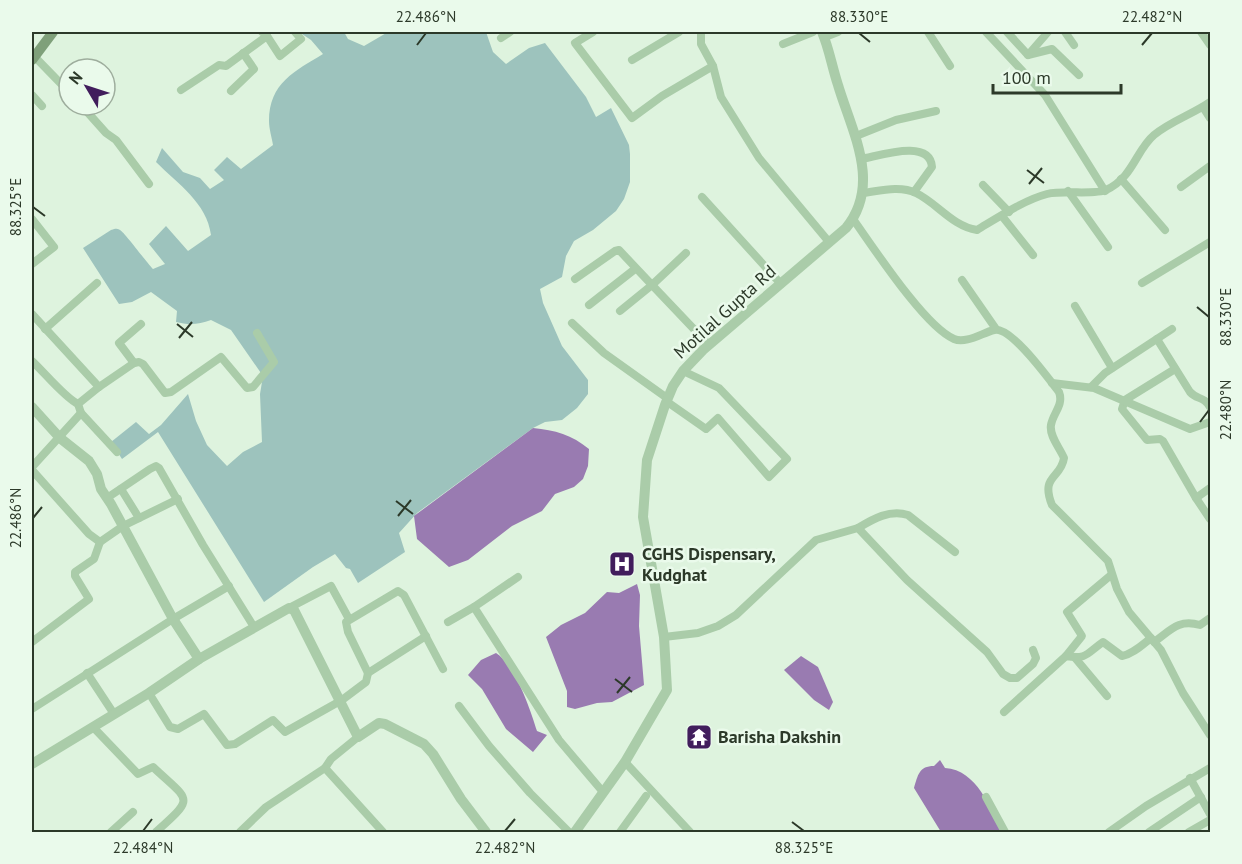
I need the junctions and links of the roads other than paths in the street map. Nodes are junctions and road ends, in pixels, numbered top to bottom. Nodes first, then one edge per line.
1 (53, 32) edge
2 (295, 32) edge
3 (510, 32) edge
4 (593, 32) edge
5 (679, 32) edge
6 (701, 32) edge
7 (813, 32) edge
8 (838, 32) edge
9 (928, 32) edge
10 (986, 32) edge
11 (1007, 32) edge
12 (1048, 32) edge
13 (1065, 32) edge
14 (1201, 32) edge
15 (265, 34) edge
16 (824, 34) edge
17 (501, 38) dead end
18 (783, 44) dead end
19 (1074, 45) dead end
20 (1210, 45) edge
21 (243, 53) junction
22 (1028, 55) junction
23 (32, 57) edge
24 (632, 60) dead end
25 (713, 66) junction
26 (950, 66) dead end
27 (1079, 75) dead end
28 (57, 81) edge
29 (181, 90) dead end
30 (231, 91) dead end
31 (32, 94) edge
32 (1210, 102) edge
33 (42, 106) dead end
34 (1203, 107) junction
35 (936, 111) dead end
36 (91, 117) edge
37 (1210, 118) edge
38 (856, 136) junction
39 (861, 159) junction
40 (1210, 166) edge
41 (1121, 179) junction
42 (148, 184) dead end
43 (983, 185) dead end
44 (1181, 187) dead end
45 (1068, 191) junction
46 (1105, 191) junction
47 (914, 192) junction
48 (863, 193) junction
49 (702, 197) dead end
50 (1005, 214) junction
51 (32, 219) edge
52 (853, 219) junction
53 (1165, 230) dead end
54 (829, 242) junction
55 (1210, 242) edge
56 (1108, 247) dead end
57 (686, 253) dead end
58 (1033, 255) dead end
59 (32, 264) edge
60 (636, 269) junction
61 (575, 279) dead end
62 (962, 280) dead end
63 (1142, 283) dead end
64 (97, 284) dead end
65 (781, 284) junction
66 (652, 285) junction
67 (589, 305) dead end
68 (1075, 306) dead end
69 (620, 311) dead end
70 (32, 314) edge
71 (572, 323) dead end
72 (141, 324) dead end
73 (45, 329) junction
74 (996, 329) junction
75 (1172, 329) dead end
76 (257, 333) dead end
77 (1156, 339) junction
78 (709, 345) junction
79 (32, 361) edge
80 (134, 363) junction
81 (1112, 368) junction
82 (1175, 369) junction
83 (682, 371) junction
84 (1052, 383) junction
85 (99, 387) junction
86 (1091, 387) junction
87 (666, 400) junction
88 (1125, 400) junction
89 (78, 404) junction
90 (32, 406) edge
91 (1210, 407) edge
92 (81, 413) junction
93 (1210, 422) edge
94 (60, 438) junction
95 (117, 452) dead end
96 (32, 469) edge
97 (1210, 488) edge
98 (121, 489) junction
99 (107, 498) junction
100 (1196, 498) junction
101 (178, 499) junction
102 (139, 518) junction
103 (1210, 519) edge
104 (123, 526) junction
105 (858, 528) junction
106 (100, 542) junction
107 (955, 552) dead end
108 (1111, 575) junction
109 (518, 577) dead end
110 (228, 586) junction
111 (474, 607) junction
112 (289, 608) junction
113 (1210, 618) edge
114 (173, 619) junction
115 (349, 619) junction
116 (448, 622) dead end
117 (254, 627) junction
118 (426, 636) junction
119 (664, 637) junction
120 (1152, 640) junction
121 (32, 642) edge
122 (1033, 650) dead end
123 (1066, 656) junction
124 (199, 659) junction
125 (1076, 659) junction
126 (443, 669) dead end
127 (369, 672) junction
128 (87, 674) junction
129 (149, 693) junction
130 (1107, 696) dead end
131 (339, 700) junction
132 (459, 706) dead end
133 (32, 709) edge
134 (1004, 712) dead end
135 (114, 714) junction
136 (93, 727) junction
137 (1210, 735) edge
138 (358, 737) junction
139 (625, 762) junction
140 (32, 764) edge
141 (325, 768) junction
142 (1210, 768) edge
143 (1191, 778) junction
144 (603, 792) junction
145 (646, 796) dead end
146 (1201, 796) junction
147 (986, 797) dead end
148 (133, 812) dead end
149 (1210, 814) edge
150 (1210, 820) edge
151 (111, 832) edge
152 (156, 832) edge
153 (240, 832) edge
154 (383, 832) edge
155 (486, 832) edge
156 (569, 832) edge
157 (574, 832) edge
158 (620, 832) edge
159 (690, 832) edge
160 (1005, 832) edge
161 (1108, 832) edge
162 (1149, 832) edge
163 (1189, 832) edge

1 - 23 main road
2 - 15 street
3 - 17 street
4 - 25 street
5 - 24 street
6 - 25 street
7 - 18 street
8 - 16 street
9 - 26 street
10 - 46 street
11 - 22 street
12 - 22 street
13 - 19 street
14 - 20 street
15 - 21 street
16 - 38 street, Motilal Gupta Rd
21 - 29 street
21 - 30 street
22 - 27 street
23 - 28 street
25 - 54 street
31 - 33 street
32 - 34 street
34 - 37 street
34 - 41 street
35 - 38 street
36 - 42 street
38 - 39 street, Motilal Gupta Rd
39 - 47 street
39 - 48 street, Motilal Gupta Rd
40 - 44 street
41 - 46 street
41 - 53 street
43 - 50 street
45 - 46 street
45 - 50 street
45 - 56 street
47 - 48 street
47 - 50 street
48 - 52 street, Motilal Gupta Rd
49 - 65 street
50 - 58 street
51 - 59 street
52 - 54 street, Motilal Gupta Rd
52 - 74 street
54 - 65 street, Motilal Gupta Rd
55 - 63 street
57 - 66 street
60 - 61 street
60 - 66 street
60 - 67 street
62 - 74 street
64 - 73 street
65 - 78 street, Motilal Gupta Rd
66 - 69 street
66 - 78 street
68 - 81 street
70 - 73 street
71 - 87 street
72 - 80 street
73 - 85 street
74 - 84 street
75 - 77 street
76 - 80 street
77 - 81 street
77 - 82 street
78 - 83 street, Motilal Gupta Rd
79 - 89 street
80 - 85 street
81 - 86 street
82 - 88 street
82 - 91 street
83 - 87 street, Motilal Gupta Rd
83 - 87 street
84 - 86 street
84 - 108 street
85 - 89 street
86 - 88 street
87 - 119 street, Motilal Gupta Rd
88 - 93 street
88 - 100 street
89 - 92 street
90 - 94 street
92 - 94 street
92 - 95 street
94 - 96 street
94 - 99 street
96 - 106 street
97 - 100 street
98 - 99 street
98 - 101 street
98 - 102 street
99 - 104 street
100 - 103 street
101 - 102 street
101 - 110 street
102 - 104 street
104 - 106 street
104 - 114 street
105 - 107 street
105 - 119 street
105 - 122 street
106 - 121 street
108 - 120 street
108 - 123 street
109 - 111 street
110 - 114 street
110 - 117 street
111 - 116 street
111 - 144 street
112 - 115 street
112 - 117 street
112 - 131 street
113 - 120 street
114 - 124 street
114 - 128 street
115 - 118 street
115 - 127 street
117 - 124 street
118 - 126 street
118 - 127 street
119 - 139 street, Motilal Gupta Rd
120 - 125 street
120 - 137 street
123 - 125 street
123 - 134 street
124 - 129 street
125 - 130 street
127 - 131 street
128 - 133 street
128 - 135 street
129 - 131 street
129 - 135 street
131 - 138 street
132 - 156 street
135 - 136 street
136 - 140 street
136 - 152 street
138 - 141 street
138 - 155 street
139 - 144 street, Motilal Gupta Rd
139 - 159 street
141 - 153 street
141 - 154 street
142 - 143 street
143 - 146 street
143 - 161 street
144 - 157 street, Motilal Gupta Rd
145 - 158 street
146 - 149 street
146 - 162 street
147 - 160 street
148 - 151 street
150 - 163 street

